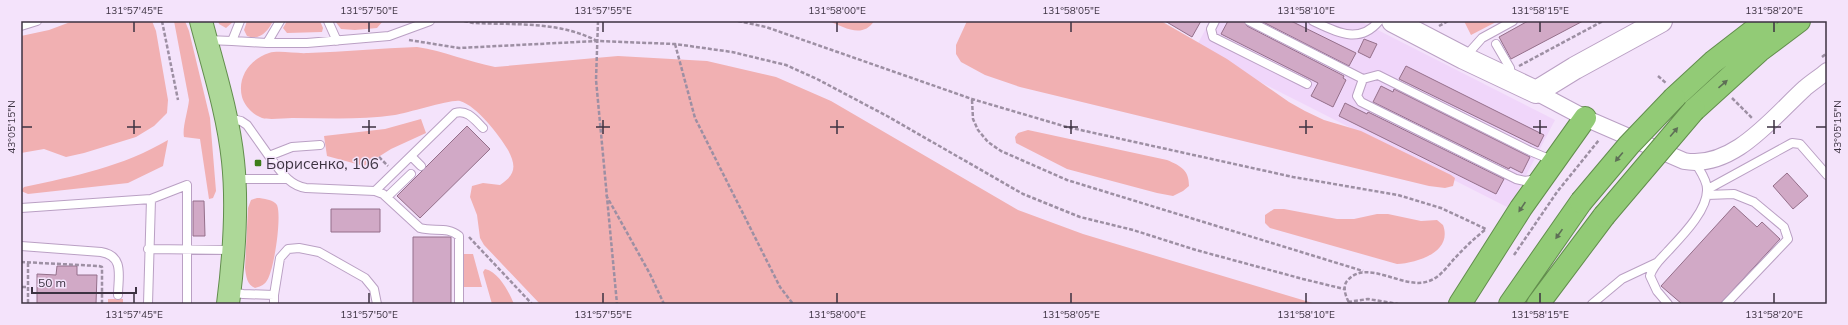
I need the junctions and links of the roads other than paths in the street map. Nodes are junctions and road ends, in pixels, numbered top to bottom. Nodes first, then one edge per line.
1 (37, 21) edge
2 (240, 21) edge
3 (280, 21) edge
4 (328, 21) edge
5 (430, 21) edge
6 (1215, 21) edge
7 (1249, 21) edge
8 (1313, 21) edge
9 (1379, 21) edge
10 (1393, 21) edge
11 (1513, 21) edge
12 (1661, 21) edge
13 (1766, 21) edge
14 (1799, 21) edge
15 (21, 26) edge
16 (203, 31) edge
17 (232, 41) junction
18 (338, 41) junction
19 (267, 42) junction
20 (1496, 44) dead end
21 (1464, 58) junction
22 (1827, 71) edge
23 (1510, 74) junction
24 (1363, 79) junction
25 (1306, 84) dead end
26 (1536, 92) junction
27 (226, 118) junction
28 (1585, 118) junction
29 (483, 128) dead end
30 (320, 145) dead end
31 (270, 156) junction
32 (411, 156) junction
33 (1555, 161) junction
34 (1696, 164) junction
35 (421, 166) dead end
36 (411, 174) dead end
37 (1827, 175) edge
38 (234, 179) junction
39 (287, 179) junction
40 (1540, 180) junction
41 (375, 190) junction
42 (1707, 192) junction
43 (387, 197) junction
44 (151, 199) junction
45 (21, 208) edge
46 (21, 246) edge
47 (148, 250) junction
48 (187, 250) junction
49 (233, 250) junction
50 (1657, 263) junction
51 (118, 295) dead end
52 (229, 298) edge
53 (274, 300) edge
54 (148, 304) edge
55 (187, 304) edge
56 (377, 304) edge
57 (459, 304) edge
58 (1460, 304) edge
59 (1510, 304) edge
60 (1538, 304) edge
61 (1592, 304) edge
62 (1668, 304) edge
63 (1726, 304) edge

1 - 15 lane
2 - 17 lane
3 - 19 lane
4 - 18 lane
5 - 18 lane
6 - 25 lane
7 - 24 lane
8 - 9 lane
10 - 21 main road
11 - 21 lane
12 - 26 main road
13 -> 59 highway, bridge
60 -> 14 highway, bridge
16 - 17 lane
16 - 27 main road
17 - 19 lane
18 - 19 lane
20 - 23 lane
21 - 23 main road
22 - 34 street
23 - 26 main road
24 - 33 lane
24 - 40 lane
26 - 28 street
27 - 31 lane
27 - 38 main road
28 - 33 highway
28 - 34 street
29 - 32 lane
30 - 31 lane
31 - 39 lane
32 - 35 lane
32 - 41 lane
33 - 40 highway
34 - 42 lane
36 - 43 lane
37 - 42 lane
38 - 39 lane
38 - 49 main road
39 - 41 lane
40 -> 58 highway
41 - 43 lane
42 - 50 lane
42 - 63 lane
43 - 57 lane
44 - 45 lane
44 - 47 lane
44 - 48 lane
46 - 51 lane
47 - 48 lane
47 - 54 lane
48 - 49 lane
48 - 55 lane
49 - 52 main road
50 - 61 lane
50 - 62 lane
52 - 53 lane
53 - 56 lane

